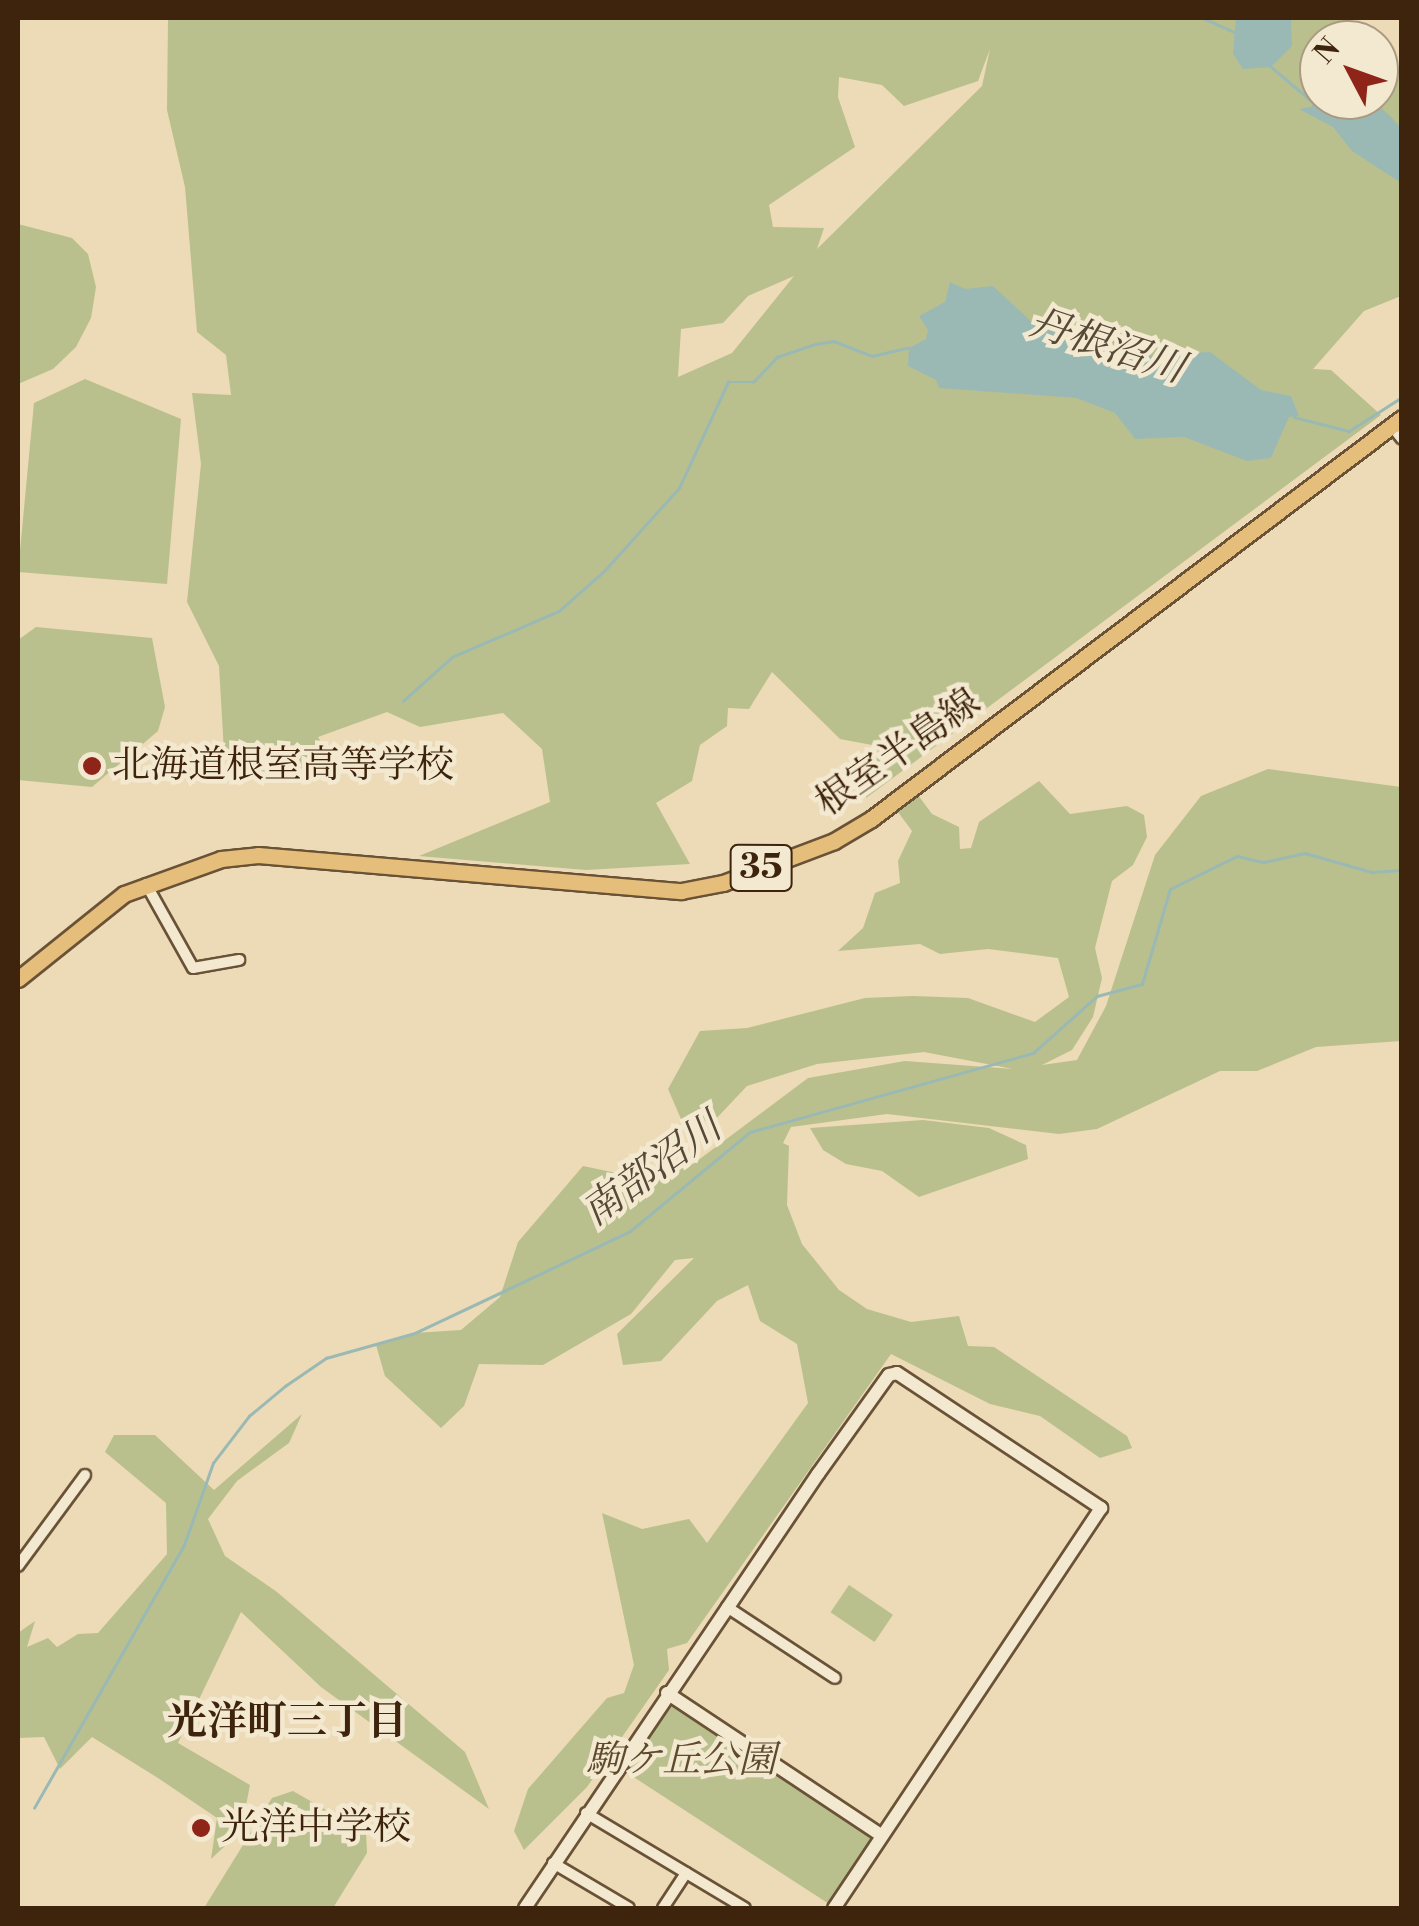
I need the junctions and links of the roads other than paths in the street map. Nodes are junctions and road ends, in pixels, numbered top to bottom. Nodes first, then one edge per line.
1 (1398, 428) edge
2 (146, 884) junction
3 (239, 960) dead end
4 (18, 978) edge
5 (85, 1475) dead end
6 (18, 1566) edge
7 (727, 1606) junction
8 (835, 1678) dead end
9 (667, 1693) junction
10 (586, 1813) junction
11 (882, 1836) junction
12 (552, 1863) junction
13 (686, 1873) junction
14 (527, 1908) edge
15 (629, 1908) edge
16 (663, 1908) edge
17 (745, 1908) edge
18 (834, 1908) edge

1 - 2 main road, 根室半島線 / 35
2 - 3 street
2 - 4 main road, 根室半島線 / 35
5 - 6 street
7 - 8 street
7 - 9 street
7 - 11 street
9 - 10 street
9 - 11 street
10 - 12 street
10 - 13 street
11 - 18 street
12 - 14 street
12 - 15 street
13 - 16 street
13 - 17 street

